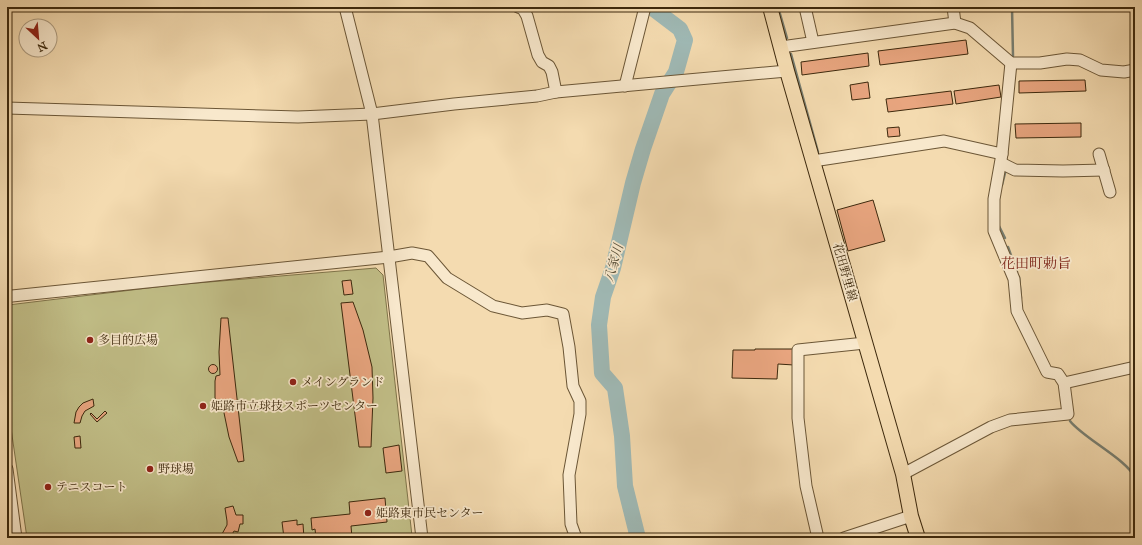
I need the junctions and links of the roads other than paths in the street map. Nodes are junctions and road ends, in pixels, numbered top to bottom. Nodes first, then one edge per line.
1 (345, 7) edge
2 (518, 7) edge
3 (645, 7) edge
4 (770, 7) edge
5 (805, 7) edge
6 (953, 7) edge
7 (955, 23) junction
8 (813, 42) junction
9 (782, 46) junction
10 (1011, 63) junction
11 (1135, 70) edge
12 (787, 71) junction
13 (624, 86) junction
14 (556, 92) junction
15 (7, 108) edge
16 (372, 114) junction
17 (1099, 154) dead end
18 (813, 161) junction
19 (1004, 162) junction
20 (1104, 170) junction
21 (1110, 192) dead end
22 (389, 257) junction
23 (7, 298) edge
24 (865, 343) junction
25 (1135, 367) edge
26 (1064, 383) junction
27 (7, 469) edge
28 (903, 474) junction
29 (911, 516) junction
30 (16, 538) edge
31 (422, 538) edge
32 (576, 538) edge
33 (818, 538) edge
34 (844, 538) edge
35 (918, 538) edge

1 - 16 street
2 - 14 street
3 - 13 street
4 - 9 main road, 花田野里線
5 - 8 street
6 - 7 street
7 - 8 street
7 - 10 street
8 - 9 street
9 - 12 main road, 花田野里線
10 - 11 street
10 - 19 street
12 - 13 street
12 - 18 main road, 花田野里線
13 - 14 street
14 - 16 street
15 - 16 street
16 - 22 street
17 - 20 street
18 - 19 street
18 - 24 main road, 花田野里線
19 - 20 street
19 - 26 street
20 - 21 street
22 - 23 street
22 - 31 street
22 - 32 street
24 - 28 main road, 花田野里線
24 - 33 street
25 - 26 street
26 - 28 street
27 - 30 street
28 - 29 main road, 花田野里線
29 - 34 street
29 - 35 main road, 花田野里線

